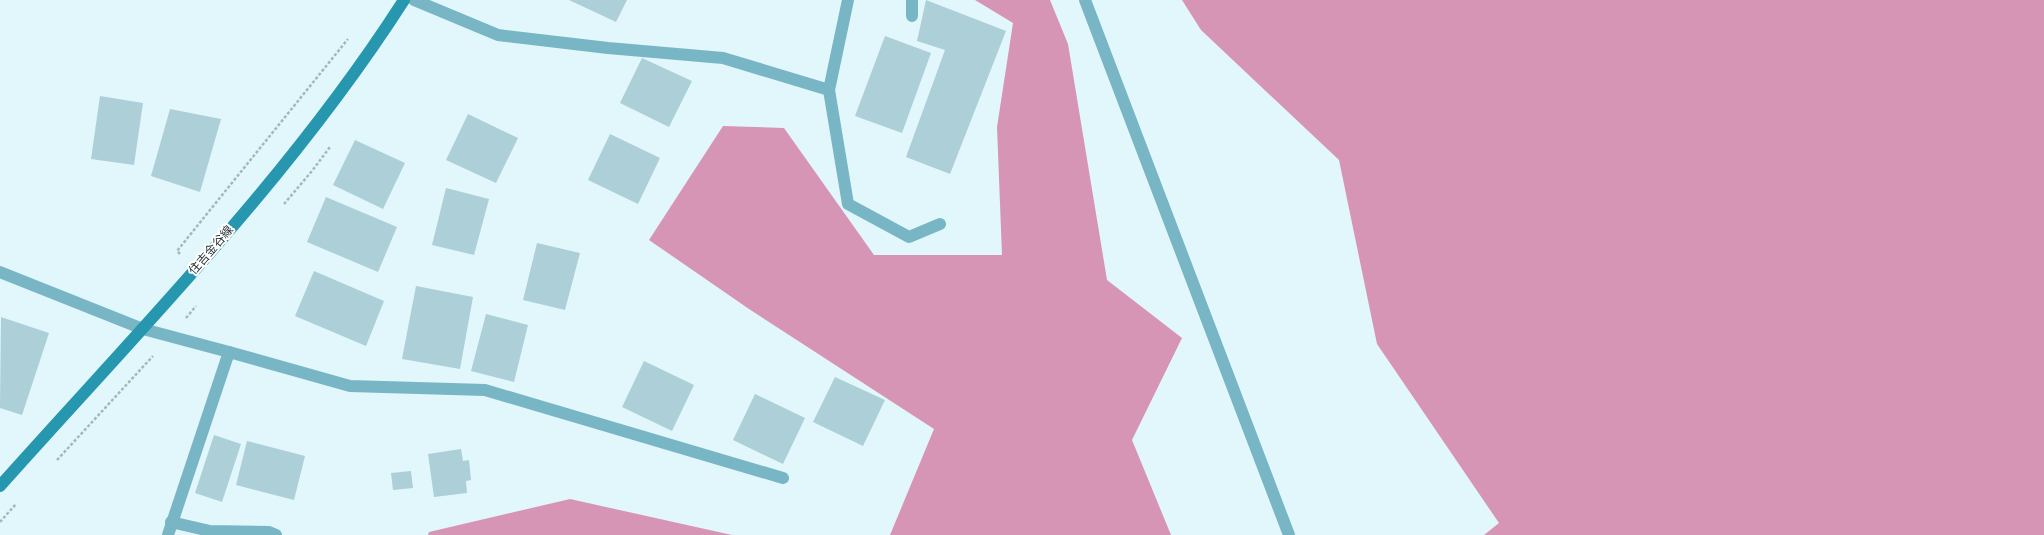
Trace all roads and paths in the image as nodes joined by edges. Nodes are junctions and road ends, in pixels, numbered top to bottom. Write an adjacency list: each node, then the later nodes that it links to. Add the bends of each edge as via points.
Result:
1 (404, 0): 10 (main road, 住吉金谷線, via 356,73 324,115)
2 (414, 0): 8 (street, via 498,34 608,48 723,58)
3 (848, 0): 8 (street)
4 (912, 0): 6 (street)
5 (1085, 0): 19 (street)
6 (912, 16)
7 (348, 38): 10 (path, via 177,251)
8 (828, 90): 9 (street, via 848,204 909,238)
9 (940, 224)
10 (195, 269): 12 (main road, 住吉金谷線)
11 (1, 272): 12 (street)
12 (143, 328): 13 (street); 15 (main road, 住吉金谷線)
13 (228, 352): 14 (street, via 350,386 485,390); 16 (street)
14 (783, 478)
15 (0, 486)
16 (171, 522): 17 (street); 18 (street, via 210,531 269,532)
17 (168, 535)
18 (276, 535)
19 (1289, 535)

